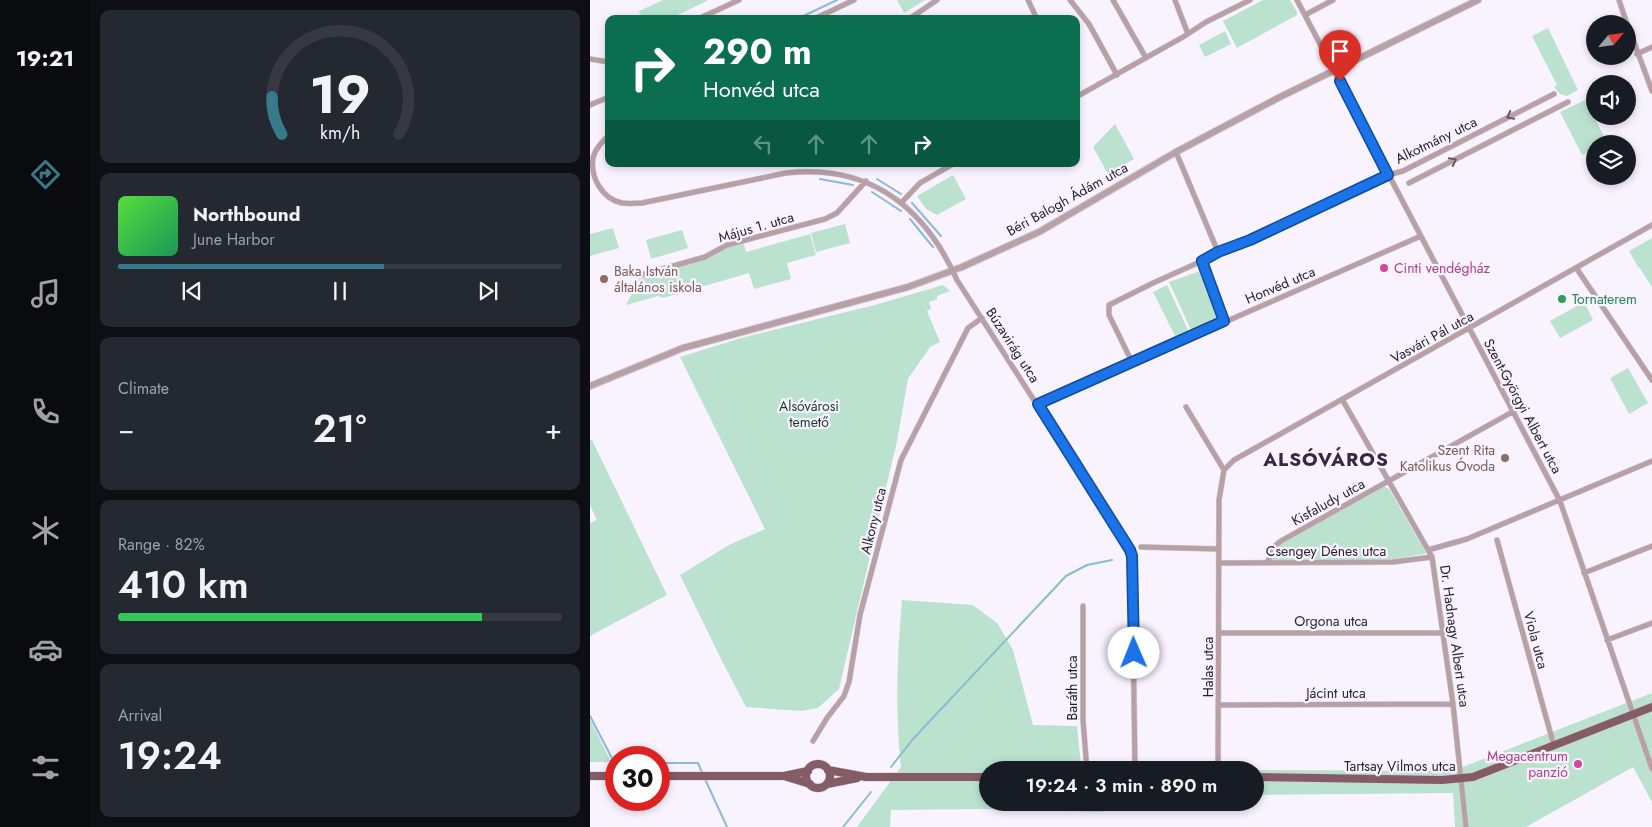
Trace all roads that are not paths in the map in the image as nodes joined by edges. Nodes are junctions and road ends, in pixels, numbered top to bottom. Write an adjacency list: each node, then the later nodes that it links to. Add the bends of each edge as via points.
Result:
1 (739, 0): 14 (street)
2 (854, 0): 15 (street)
3 (937, 0): 16 (street)
4 (1028, 0): 17 (street)
5 (1070, 0): 27 (street, via 1089,24)
6 (1113, 0): 23 (street)
7 (1175, 0): 19 (street)
8 (1250, 0): 19 (street)
9 (1297, 0): 13 (street, Szent-Györgyi Albert utca)
10 (1333, 0): 13 (street)
11 (1478, 0): 26 (street, Béri Balogh Ádám utca)
12 (1619, 0): 18 (street)
13 (1305, 14): 26 (street, Szent-Györgyi Albert utca)
14 (707, 15)
15 (822, 15)
16 (915, 15)
17 (1036, 15)
18 (1624, 15)
19 (1188, 34): 23 (street)
20 (1652, 47): 22 (street)
21 (1636, 51): 22 (street)
22 (1637, 54): 28 (street)
23 (1146, 58): 27 (street)
24 (590, 59): 25 (street)
25 (605, 61)
26 (1334, 70): 35 (street, Béri Balogh Ádám utca); 37 (street, Szent-Györgyi Albert utca)
27 (1116, 75): 29 (street)
28 (1652, 91)
29 (1080, 93)
30 (1554, 94): 37 (street, Alkotmány utca, one-way to 37, via 1403,171)
31 (605, 99): 33 (street)
32 (1568, 102): 39 (street, Alkotmány utca, one-way to 32)
33 (590, 105)
34 (605, 139): 38 (street, via 593,156 591,168 602,194 622,203 805,171 838,173)
35 (1176, 152): 43 (street); 46 (street, Béri Balogh Ádám utca, via 1039,232)
36 (948, 167): 40 (street, via 920,183)
37 (1388, 175): 42 (street, Szent-Györgyi Albert utca); 43 (street, Alkotmány utca)
38 (866, 181): 40 (street); 47 (street, Május 1. utca, via 837,213 825,219 727,245 705,257)
39 (1409, 183)
40 (902, 202): 46 (street, via 932,235)
41 (1652, 225): 45 (street, Vasvári Pál utca)
42 (1420, 236): 49 (street, Honvéd utca); 50 (street, Szent-Györgyi Albert utca)
43 (1218, 252): 44 (street, Alkotmány utca)
44 (1202, 261): 49 (street); 51 (street, via 1109,304 1109,315)
45 (1577, 269): 50 (street, Vasvári Pál utca); 52 (street)
46 (953, 270): 48 (street, Búzavirág utca); 53 (street, Béri Balogh Ádám utca, via 908,287 683,348)
47 (641, 275)
48 (982, 318): 55 (street, Búzavirág utca); 80 (street, Alkony utca, via 968,328 900,460 860,616 849,682 844,696)
49 (1224, 321): 51 (street, Honvéd utca)
50 (1470, 329): 54 (street, Vasvári Pál utca); 57 (street, Szent-Györgyi Albert utca)
51 (1132, 362): 55 (street, Honvéd utca)
52 (1652, 380)
53 (590, 386)
54 (1342, 400): 59 (street, Vasvári Pál utca, via 1234,460); 60 (street, Dr. Hadnagy Albert utca)
55 (1038, 404): 83 (street, Búzavirág utca, via 1132,556)
56 (1186, 406): 59 (street)
57 (1514, 411): 60 (street, Kisfaludy utca); 61 (street, Szent-Györgyi Albert utca)
58 (1652, 461): 61 (street)
59 (1224, 470): 65 (street, Halas utca, via 1219,500)
60 (1388, 481): 66 (street, Dr. Hadnagy Albert utca); 69 (street, Kisfaludy utca, via 1281,541)
61 (1560, 501): 66 (street, via 1467,539); 70 (street, Szent-Györgyi Albert utca)
62 (1497, 540): 81 (street, Viola utca)
63 (1652, 546): 70 (street)
64 (1142, 547): 65 (street)
65 (1220, 549): 68 (street, Halas utca)
66 (1428, 550): 67 (street, Dr. Hadnagy Albert utca)
67 (1432, 557): 69 (street, Csengey Dénes utca, via 1393,562); 74 (street, Dr. Hadnagy Albert utca)
68 (1220, 563): 69 (street, Csengey Dénes utca); 73 (street, Halas utca)
69 (1267, 563)
70 (1584, 573): 75 (street, Szent-Györgyi Albert utca)
71 (1083, 606): 82 (street, Baráth utca)
72 (1652, 623): 75 (street)
73 (1219, 632): 74 (street, Orgona utca); 77 (street, Halas utca)
74 (1443, 633): 76 (street, Dr. Hadnagy Albert utca)
75 (1607, 640): 79 (street, Szent-Györgyi Albert utca)
76 (1454, 704): 77 (street, Jácint utca); 95 (street, Dr. Hadnagy Albert utca)
77 (1219, 705): 84 (street, Halas utca)
78 (1652, 707): 79 (main road, Tartsay Vilmos utca)
79 (1633, 715): 81 (main road, Tartsay Vilmos utca); 85 (street, Szent-Györgyi Albert utca)
80 (813, 741)
81 (1554, 746): 95 (main road, Tartsay Vilmos utca)
82 (1086, 761)
83 (1135, 761)
84 (1218, 761)
85 (1652, 769)
86 (828, 770): 87 (main road, via 817,765); 92 (main road); 97 (main road, via 830,778)
87 (808, 771): 91 (main road); 96 (main road)
88 (590, 776): 89 (main road)
89 (605, 776)
90 (670, 776): 91 (main road)
91 (784, 776): 96 (main road)
92 (866, 777): 93 (main road); 97 (main road)
93 (979, 777)
94 (1264, 777): 95 (main road, Tartsay Vilmos utca)
95 (1462, 779): 98 (street, Dr. Hadnagy Albert utca)
96 (810, 784): 97 (main road, via 820,788)
97 (827, 784)
98 (1466, 827)

